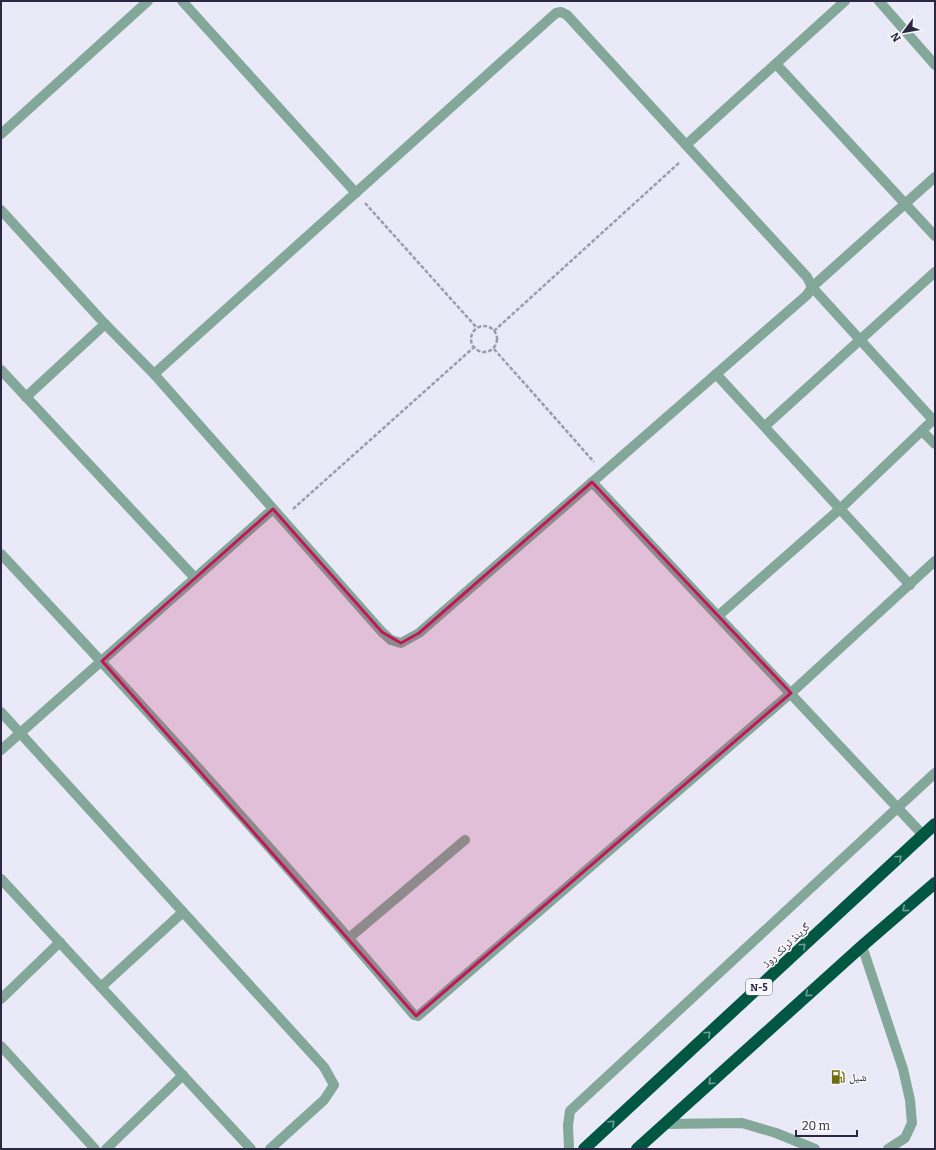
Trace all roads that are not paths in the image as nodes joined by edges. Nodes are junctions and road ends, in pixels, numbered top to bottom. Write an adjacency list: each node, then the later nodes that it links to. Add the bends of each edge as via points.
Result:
1 (148, 1): 7 (street)
2 (182, 1): 10 (street)
3 (845, 1): 5 (street)
4 (879, 1): 6 (street)
5 (776, 64): 8 (street); 11 (street)
6 (935, 64)
7 (1, 134)
8 (689, 148): 10 (street, via 567,15 561,12 556,13); 15 (street, via 807,277)
9 (935, 177): 11 (street)
10 (356, 192): 19 (street)
11 (905, 203): 13 (street); 15 (street)
12 (1, 210): 16 (street)
13 (935, 236)
14 (935, 272): 17 (street)
15 (812, 287): 17 (street); 20 (street)
16 (105, 324): 19 (street); 21 (street)
17 (860, 340): 22 (street); 23 (street)
18 (1, 370): 21 (street)
19 (154, 374): 28 (street)
20 (716, 374): 23 (street); 26 (street)
21 (26, 397): 31 (street)
22 (934, 419): 24 (street)
23 (765, 426): 27 (street)
24 (922, 431): 25 (street); 27 (street)
25 (935, 444)
26 (592, 482): 28 (street, via 419,633 401,643 391,640 382,632); 33 (street)
27 (841, 508): 32 (street); 33 (street)
28 (273, 509): 31 (street)
29 (1, 554): 34 (street)
30 (935, 561): 32 (street)
31 (195, 578): 34 (street)
32 (910, 585): 35 (street)
33 (718, 616): 35 (street)
34 (102, 662): 37 (street); 47 (street)
35 (791, 693): 40 (street); 47 (street, via 419,1016 414,1014)
36 (1, 712): 37 (street)
37 (20, 732): 38 (street); 46 (street)
38 (1, 750)
39 (935, 773): 40 (street)
40 (897, 807): 42 (street); 59 (street, via 570,1111)
41 (935, 824): 42 (highway, گرینڈ ٹرنک روڈ / N-5)
42 (924, 835): 60 (highway, گرینڈ ٹرنک روڈ / N-5, one-way to 42)
43 (465, 840): 47 (street)
44 (1, 879): 48 (street)
45 (935, 883): 49 (highway, one-way to 49)
46 (183, 912): 50 (street); 58 (street, via 324,1067 334,1085 324,1100)
47 (348, 938)
48 (60, 942): 50 (street); 51 (street)
49 (862, 946): 54 (highway, one-way to 54); 63 (street, via 903,1069 910,1100 912,1123 905,1138)
50 (101, 987): 53 (street)
51 (1, 999)
52 (1, 1046): 55 (street)
53 (183, 1075): 56 (street); 57 (street)
54 (664, 1124): 61 (highway); 62 (street, via 742,1123)
55 (95, 1149)
56 (106, 1149)
57 (251, 1149)
58 (270, 1149)
59 (569, 1149)
60 (584, 1149)
61 (637, 1149)
62 (815, 1149)
63 (888, 1149)

